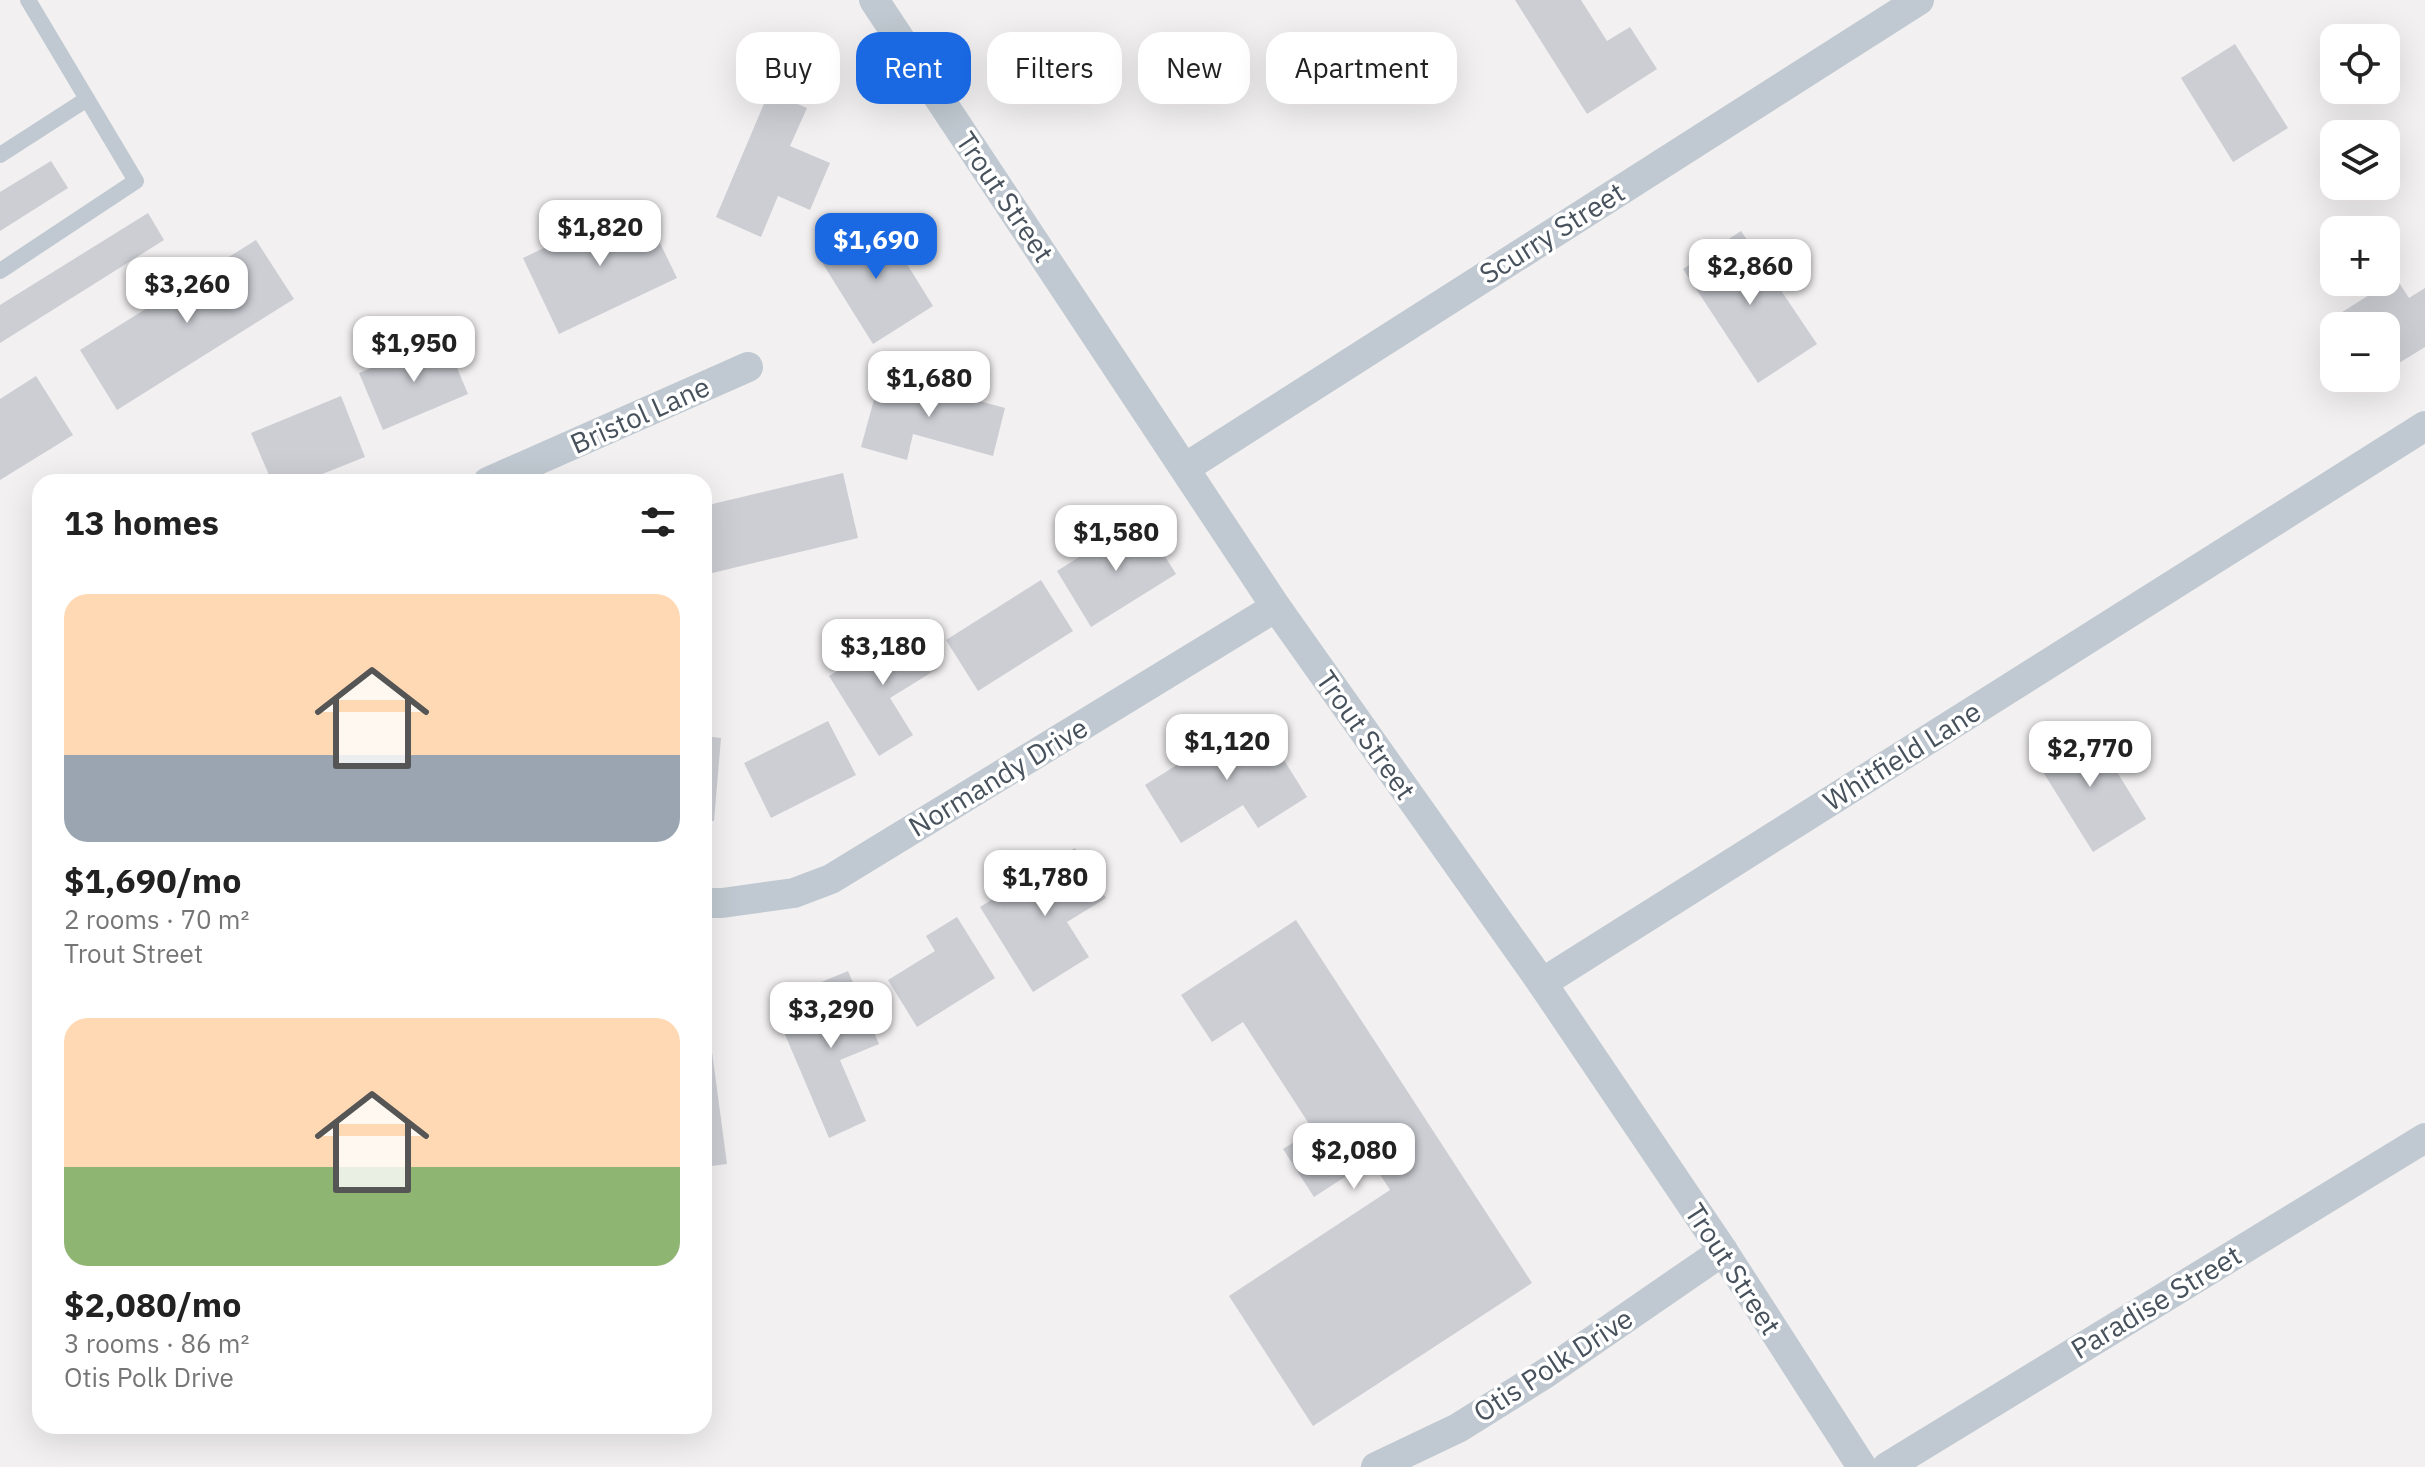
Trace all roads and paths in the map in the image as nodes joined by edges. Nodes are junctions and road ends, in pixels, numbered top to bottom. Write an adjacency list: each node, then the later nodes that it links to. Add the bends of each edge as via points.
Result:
1 (28, 0): 4 (lane)
2 (874, 0): 9 (street, Trout Street)
3 (1919, 0): 9 (street, Scurry Street)
4 (87, 99): 5 (lane); 6 (lane, via 136,181)
5 (0, 155)
6 (0, 271)
7 (748, 367): 10 (street, Bristol Lane)
8 (2425, 426): 13 (street, Whitfield Lane)
9 (1185, 468): 11 (street, Trout Street)
10 (506, 474)
11 (1276, 607): 12 (street, Normandy Drive, via 831,879 794,893); 13 (street, Trout Street)
12 (712, 903)
13 (1542, 983): 15 (street, Trout Street)
14 (2425, 1138): 18 (street, Paradise Street)
15 (1723, 1251): 16 (street, Otis Polk Drive, via 1458,1428); 17 (street, Trout Street)
16 (1376, 1467)
17 (1862, 1467)
18 (1887, 1467)

